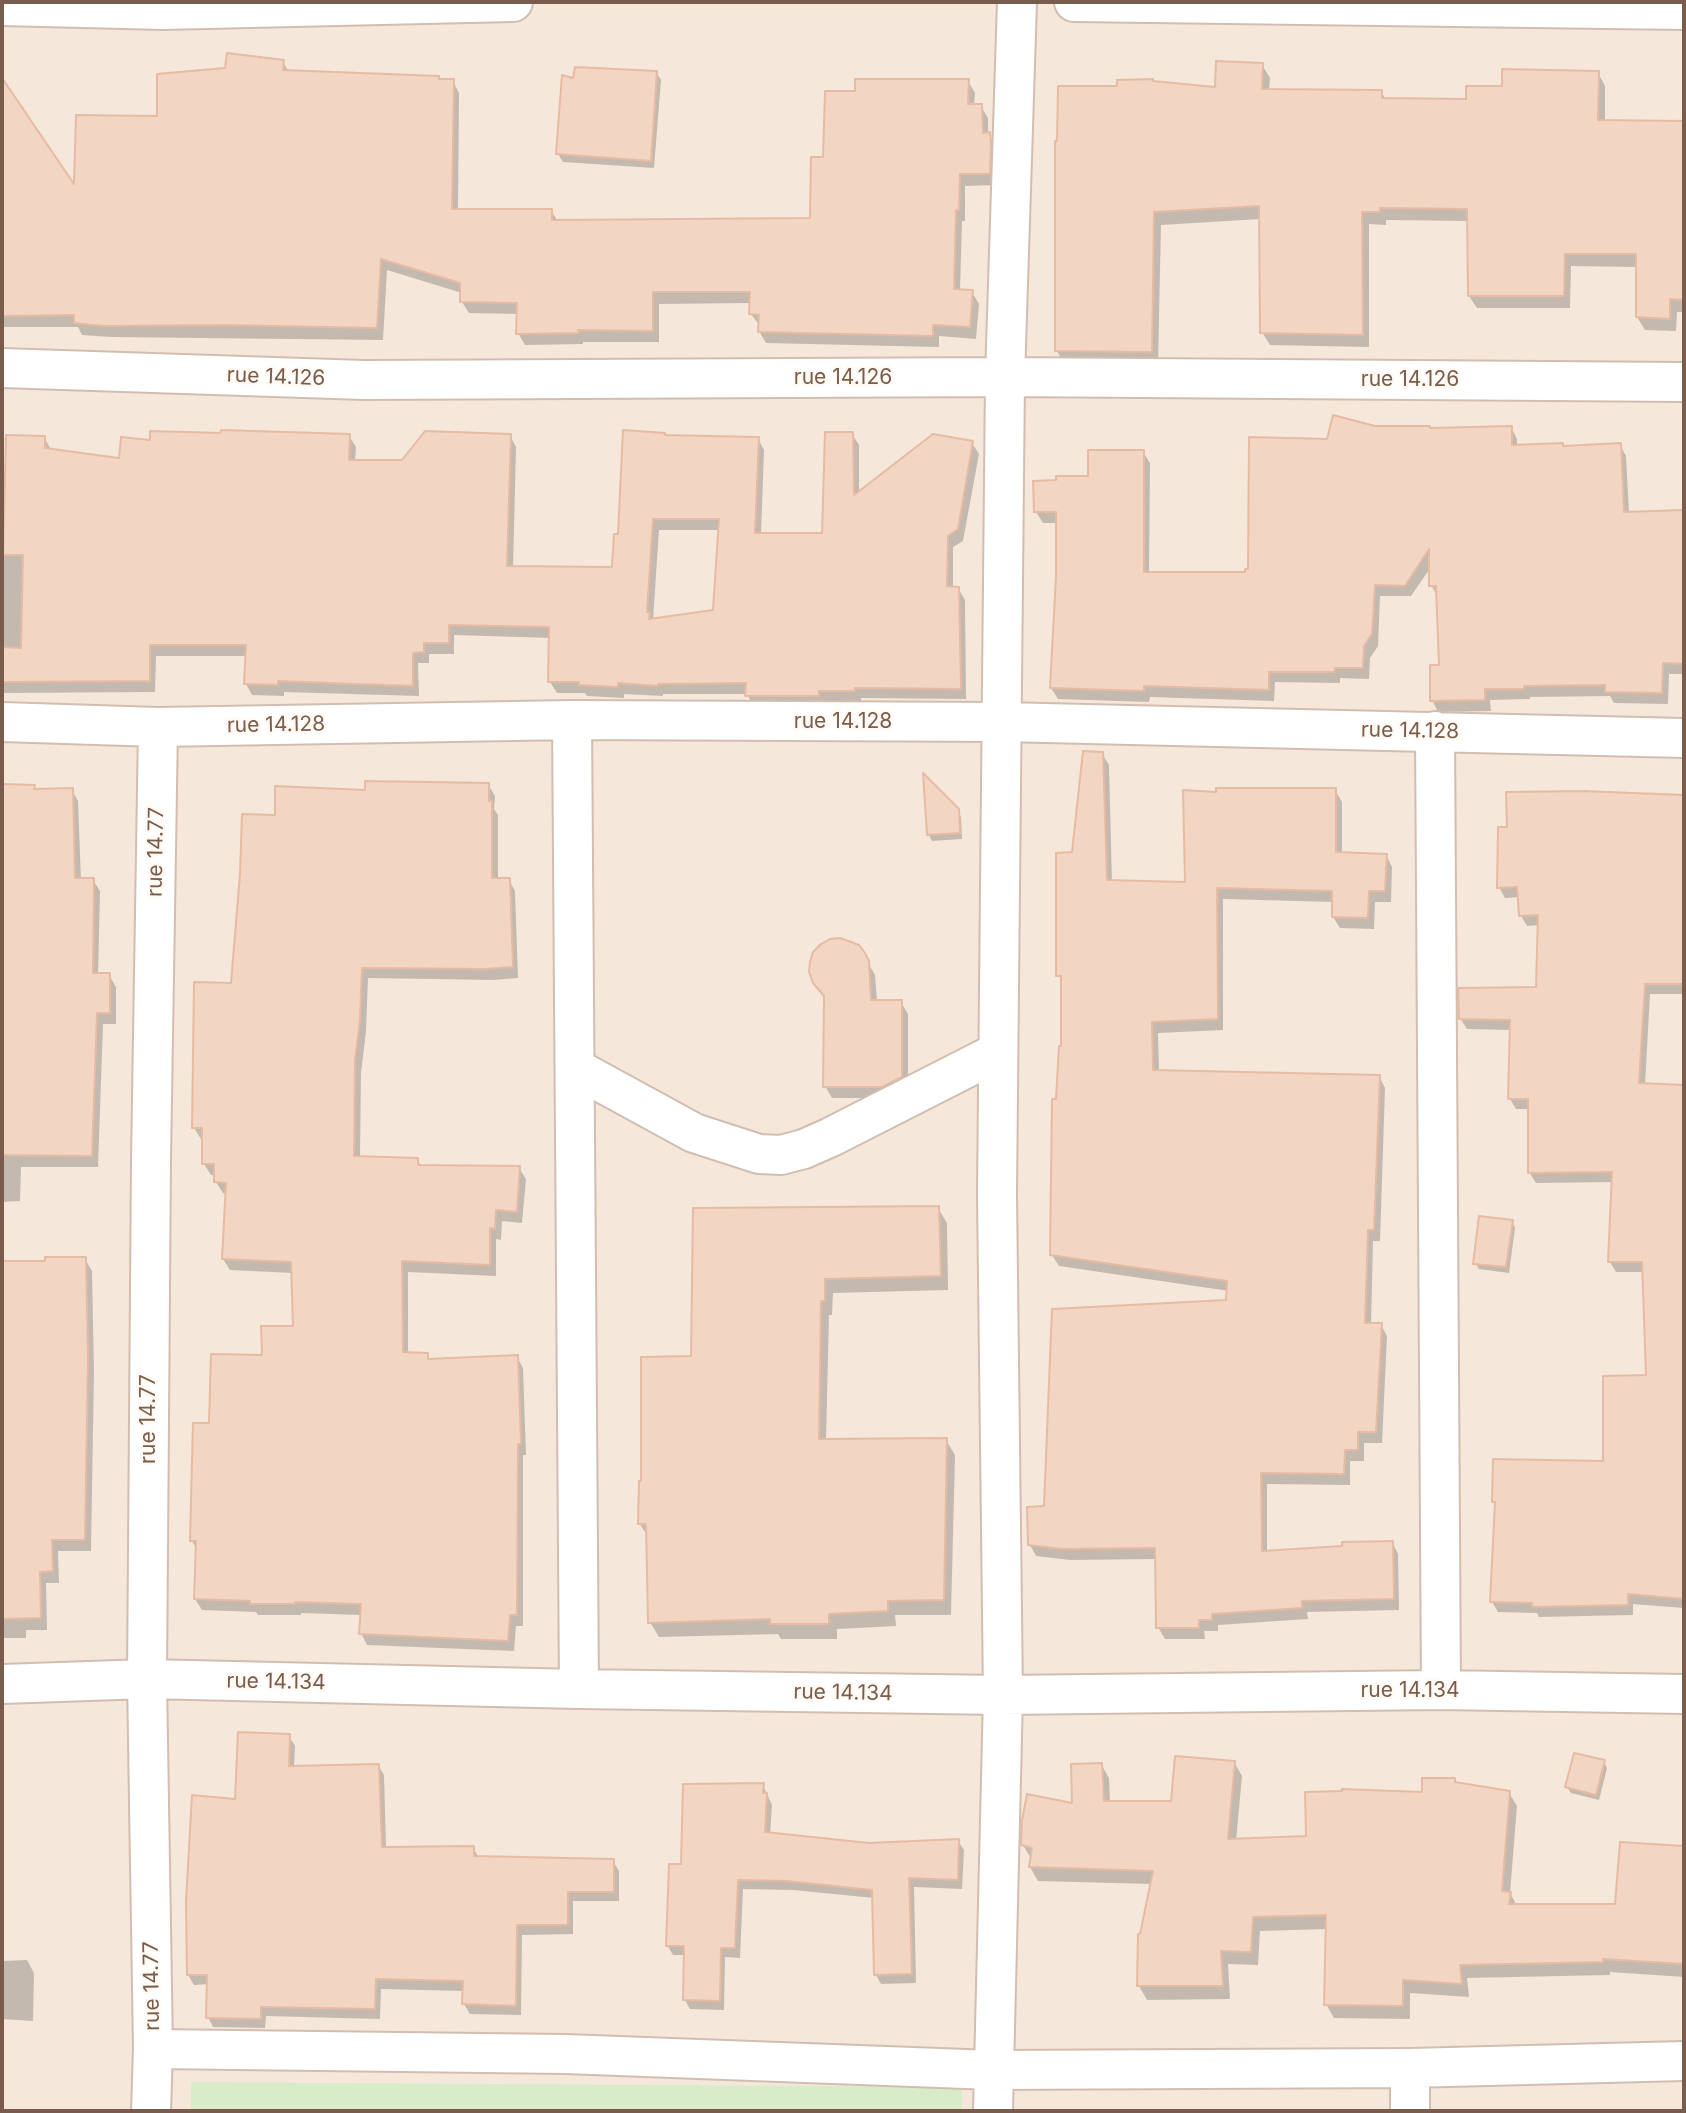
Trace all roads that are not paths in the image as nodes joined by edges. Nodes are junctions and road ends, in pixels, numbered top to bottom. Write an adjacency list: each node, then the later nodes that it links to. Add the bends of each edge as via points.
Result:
1 (513, 2): 6 (street)
2 (1017, 2): 9 (street)
3 (1074, 2): 4 (street)
4 (1442, 4): 7 (street)
5 (2, 6): 6 (street)
6 (163, 6)
7 (1684, 10)
8 (2, 368): 9 (street, rue 14.126, via 364,380)
9 (1004, 377): 10 (street, rue 14.126); 13 (street)
10 (1684, 382)
11 (572, 720): 13 (street, rue 14.128); 14 (street, rue 14.128); 18 (street)
12 (2, 722): 14 (street, rue 14.128)
13 (1002, 722): 15 (street, rue 14.128); 17 (street)
14 (158, 727): 19 (street, rue 14.77)
15 (1435, 731): 16 (street, rue 14.128); 22 (street)
16 (1684, 738)
17 (998, 1052): 18 (street, via 831,1137 781,1155 759,1154 694,1133); 24 (street)
18 (575, 1068): 21 (street)
19 (148, 1679): 20 (street, rue 14.134); 21 (street, rue 14.134); 25 (street, rue 14.77)
20 (2, 1684)
21 (579, 1689): 24 (street, rue 14.134)
22 (1441, 1690): 23 (street, rue 14.134); 24 (street, rue 14.134)
23 (1684, 1694)
24 (1003, 1695): 28 (street)
25 (153, 2049): 28 (street, via 565,2053); 29 (street, rue 14.77)
26 (1684, 2061): 27 (street)
27 (1410, 2068): 28 (street); 31 (street)
28 (993, 2070): 30 (street)
29 (151, 2111)
30 (993, 2111)
31 (1410, 2111)

